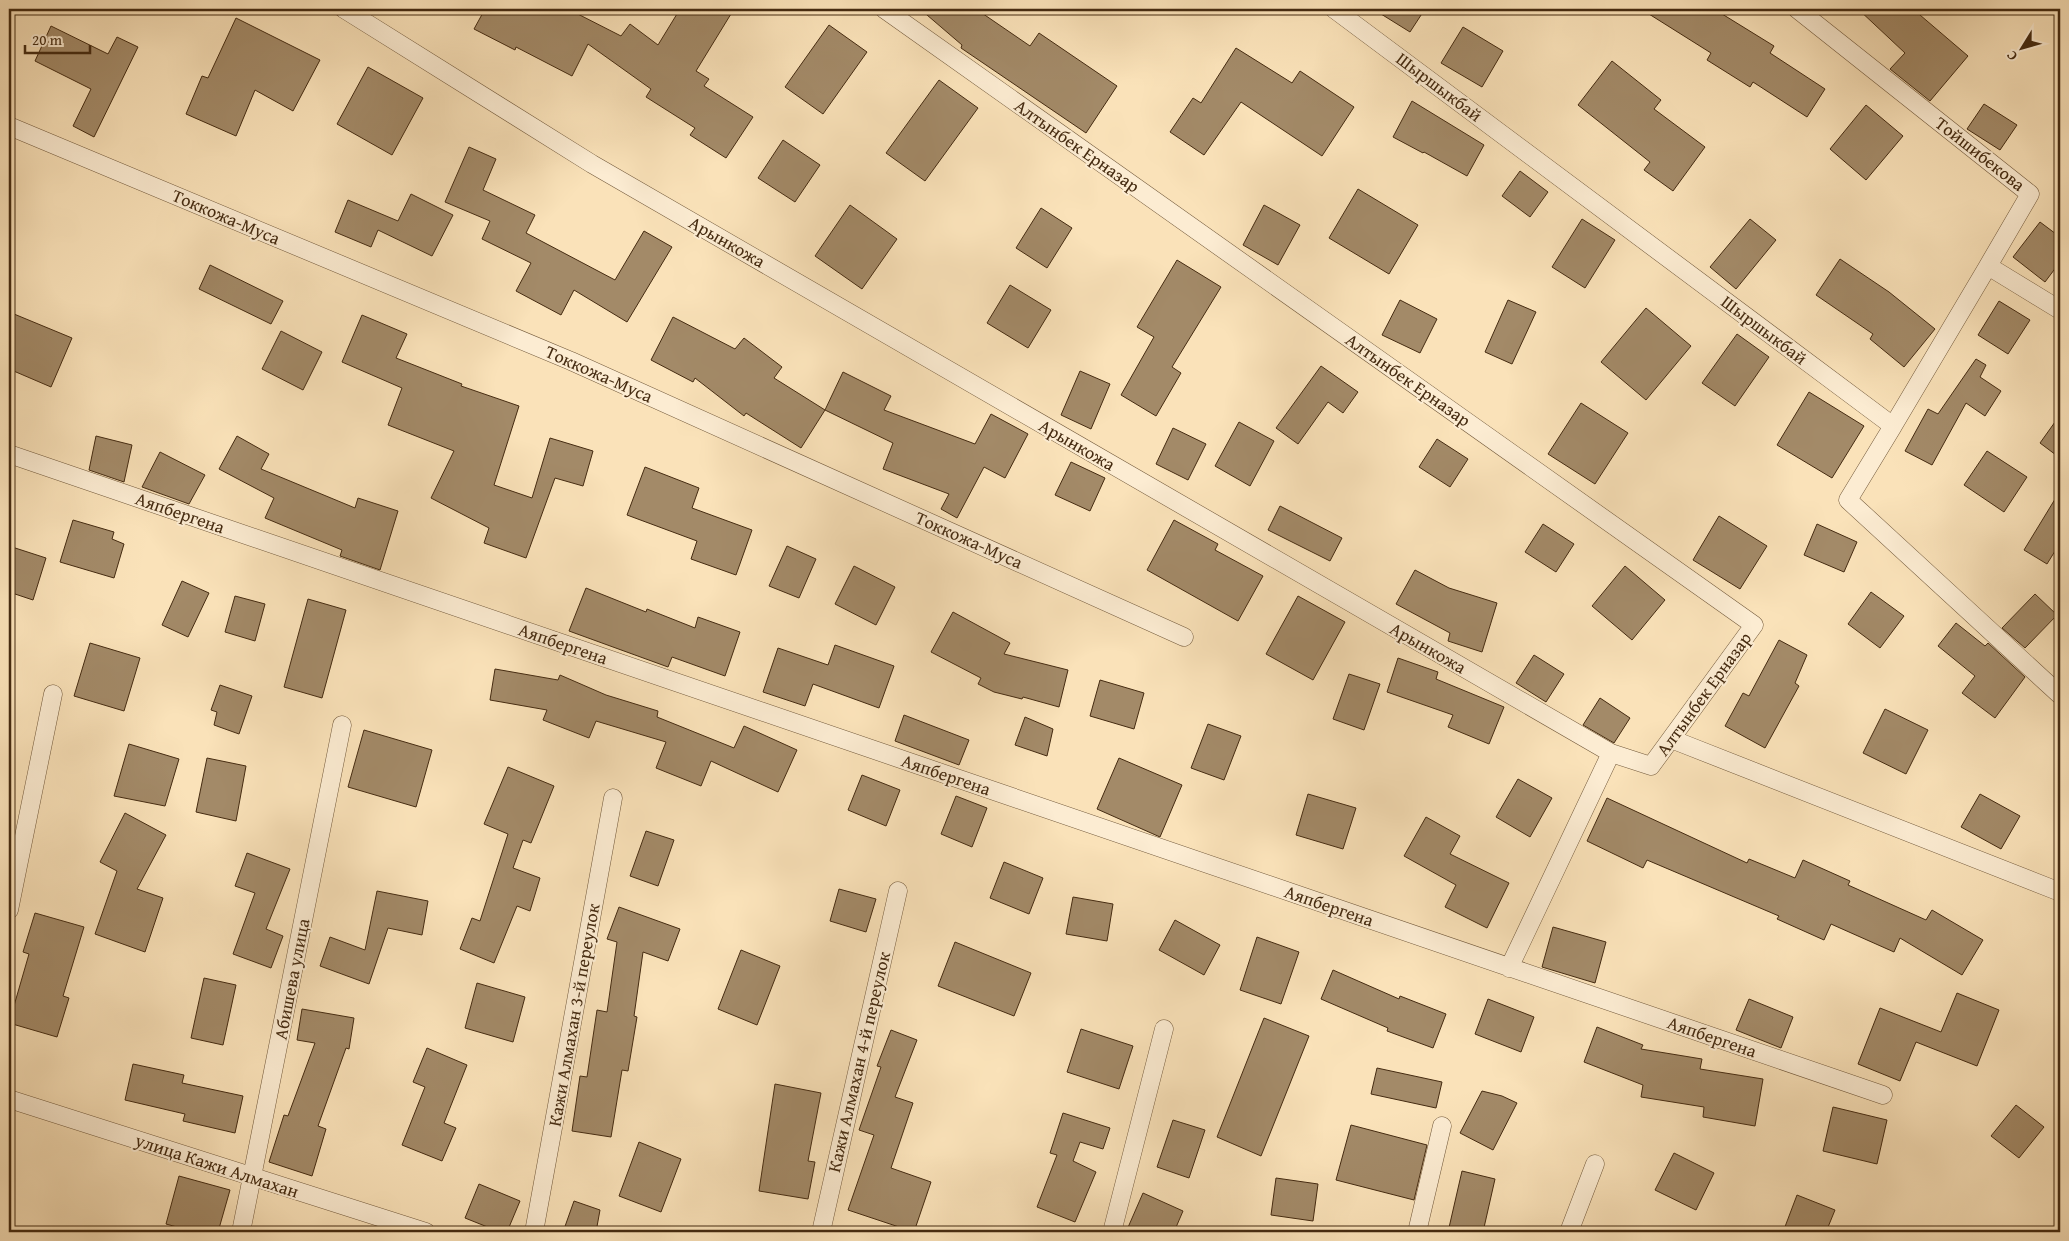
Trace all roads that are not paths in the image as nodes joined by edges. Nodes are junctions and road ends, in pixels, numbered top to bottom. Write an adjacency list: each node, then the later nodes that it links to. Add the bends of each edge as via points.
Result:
1 (344, 9): 15 (street, Арынкожа, via 592,164)
2 (884, 9): 14 (street, Алтынбек Ерназар, via 1754,625)
3 (1334, 9): 8 (street, Шыршыкбай)
4 (1797, 9): 6 (street, Тойшибекова, via 2030,194)
5 (9, 126): 10 (street, Токкожа-Муса, via 571,361)
6 (1988, 266): 7 (street); 8 (street)
7 (2060, 310)
8 (1893, 426): 12 (street, via 1848,500)
9 (9, 454): 20 (street, Аяпбергена)
10 (1184, 636)
11 (54, 694): 19 (street)
12 (2060, 695)
13 (342, 725): 26 (street, Абишева улица)
14 (1671, 739): 15 (street, Алтынбек Ерназар, via 1651,766); 18 (street)
15 (1610, 753): 20 (street)
16 (613, 798): 29 (street, Кажи Алмахан 3-й переулок)
17 (898, 892): 30 (street, Кажи Алмахан 4-й переулок)
18 (2060, 892)
19 (9, 910)
20 (1509, 968): 22 (street, Аяпбергена)
21 (1164, 1029): 31 (street)
22 (1884, 1095)
23 (9, 1100): 26 (street, улица Кажи Алмахан)
24 (1442, 1126): 32 (street)
25 (1595, 1164): 33 (street)
26 (252, 1177): 27 (street, Абишева улица); 28 (street, улица Кажи Алмахан)
27 (241, 1232)
28 (426, 1232)
29 (534, 1232)
30 (821, 1232)
31 (1112, 1232)
32 (1417, 1232)
33 (1569, 1232)

